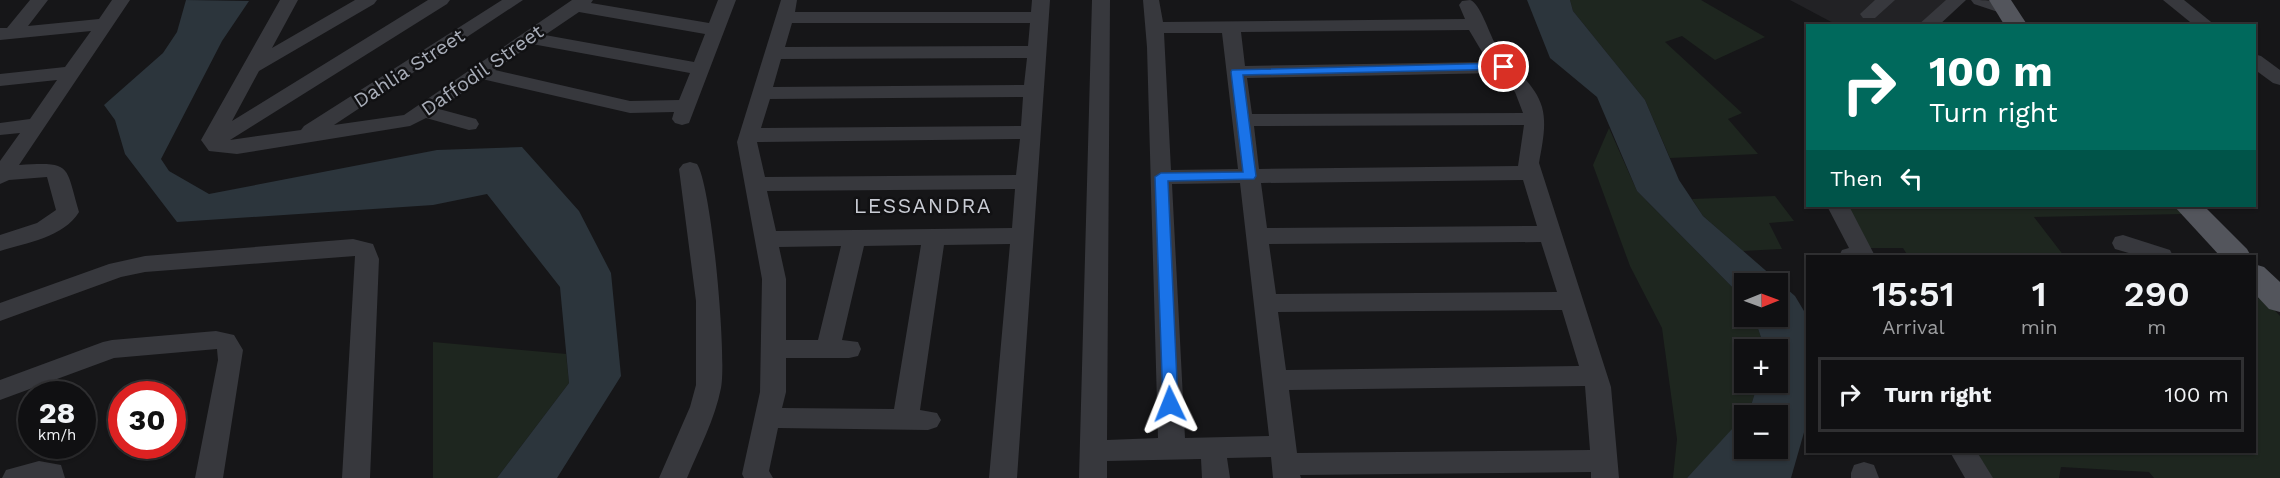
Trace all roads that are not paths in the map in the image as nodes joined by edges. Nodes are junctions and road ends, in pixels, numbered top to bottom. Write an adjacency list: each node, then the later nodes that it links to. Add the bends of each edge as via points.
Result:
1 (39, 0): 25 (street)
2 (121, 0): 19 (street)
3 (368, 0): 31 (street)
4 (441, 0): 49 (street)
5 (514, 0): 48 (street, Dahlia Street)
6 (727, 0): 24 (street)
7 (1101, 0): 82 (street)
8 (1886, 0): 18 (street)
9 (1957, 0): 20 (street)
10 (1980, 0): 17 (street)
11 (2172, 0): 21 (street)
12 (1151, 1): 23 (street)
13 (291, 3): 31 (street)
14 (579, 3): 24 (street); 26 (street, Daffodil Street)
15 (1040, 8): 16 (street); 27 (street)
16 (787, 9): 28 (street)
17 (2007, 11)
18 (1869, 14)
19 (105, 24): 25 (street); 33 (street)
20 (1928, 24)
21 (2204, 24)
22 (1231, 27): 23 (street); 30 (street, via 1472,14 1491,53); 35 (street)
23 (1154, 28): 54 (street)
24 (716, 30): 32 (street)
25 (7, 34)
26 (528, 38): 32 (street); 34 (street, Daffodil Street)
27 (1037, 52): 28 (street); 38 (street)
28 (773, 53): 39 (street)
29 (2256, 61): 36 (street)
30 (1504, 67): 35 (street); 41 (street, via 1532,107)
31 (251, 68): 49 (street)
32 (701, 69): 34 (street, via 684,113 630,107)
33 (72, 72): 37 (street); 43 (street)
34 (477, 72): 40 (street, Daffodil Street)
35 (1236, 72): 42 (street)
36 (2280, 79)
37 (0, 80)
38 (1034, 91): 39 (street); 46 (street)
39 (762, 93): 47 (street)
40 (416, 115): 44 (street); 48 (street)
41 (1533, 118): 42 (street); 51 (street, via 1528,163)
42 (1243, 120): 53 (street)
43 (37, 124): 45 (street); 52 (street)
44 (469, 124)
45 (0, 129)
46 (1030, 132): 47 (street); 55 (street)
47 (749, 135): 56 (street)
48 (304, 136): 49 (street, via 225,148)
49 (212, 142)
50 (690, 169): 90 (street, via 708,302 710,385)
51 (1531, 173): 53 (street); 59 (street)
52 (2, 175): 65 (street, via 52,170 57,174 68,212 43,229)
53 (1250, 176): 54 (street); 61 (street)
54 (1161, 177): 81 (street)
55 (1026, 182): 56 (street); 60 (street)
56 (755, 184): 64 (street)
57 (1839, 207): 67 (street)
58 (2189, 207): 69 (main road)
59 (1551, 234): 61 (street); 71 (street)
60 (1022, 236): 62 (street); 92 (street)
61 (1257, 236): 73 (street)
62 (934, 237): 63 (street); 79 (street, via 917,420)
63 (854, 238): 64 (street); 75 (street, via 838,349)
64 (766, 239): 75 (street, via 774,279)
65 (0, 243)
66 (2123, 243): 68 (street)
67 (1864, 255)
68 (2159, 255)
69 (2235, 255)
70 (2256, 277): 72 (main road)
71 (1572, 301): 73 (street); 76 (street)
72 (2280, 301)
73 (1265, 303): 77 (street)
74 (0, 312): 89 (street, via 117,270 145,264 365,250 368,260)
75 (773, 349): 79 (street, via 773,392)
76 (1595, 376): 77 (street); 85 (street)
77 (1275, 380): 84 (street)
78 (0, 390): 88 (street, via 112,349 225,342 231,350 230,360)
79 (767, 418): 91 (street, via 755,474)
80 (1213, 448): 81 (street); 84 (street); 94 (street)
81 (1172, 449): 82 (street)
82 (1093, 451): 93 (street)
83 (1964, 453): 95 (street)
84 (1285, 463): 85 (street)
85 (1605, 469)
86 (16, 478): 87 (street, via 39,472 51,473)
87 (51, 478)
88 (209, 478)
89 (356, 478)
90 (673, 478)
91 (759, 478)
92 (1003, 478)
93 (1093, 478)
94 (1216, 478)
95 (1979, 478)

